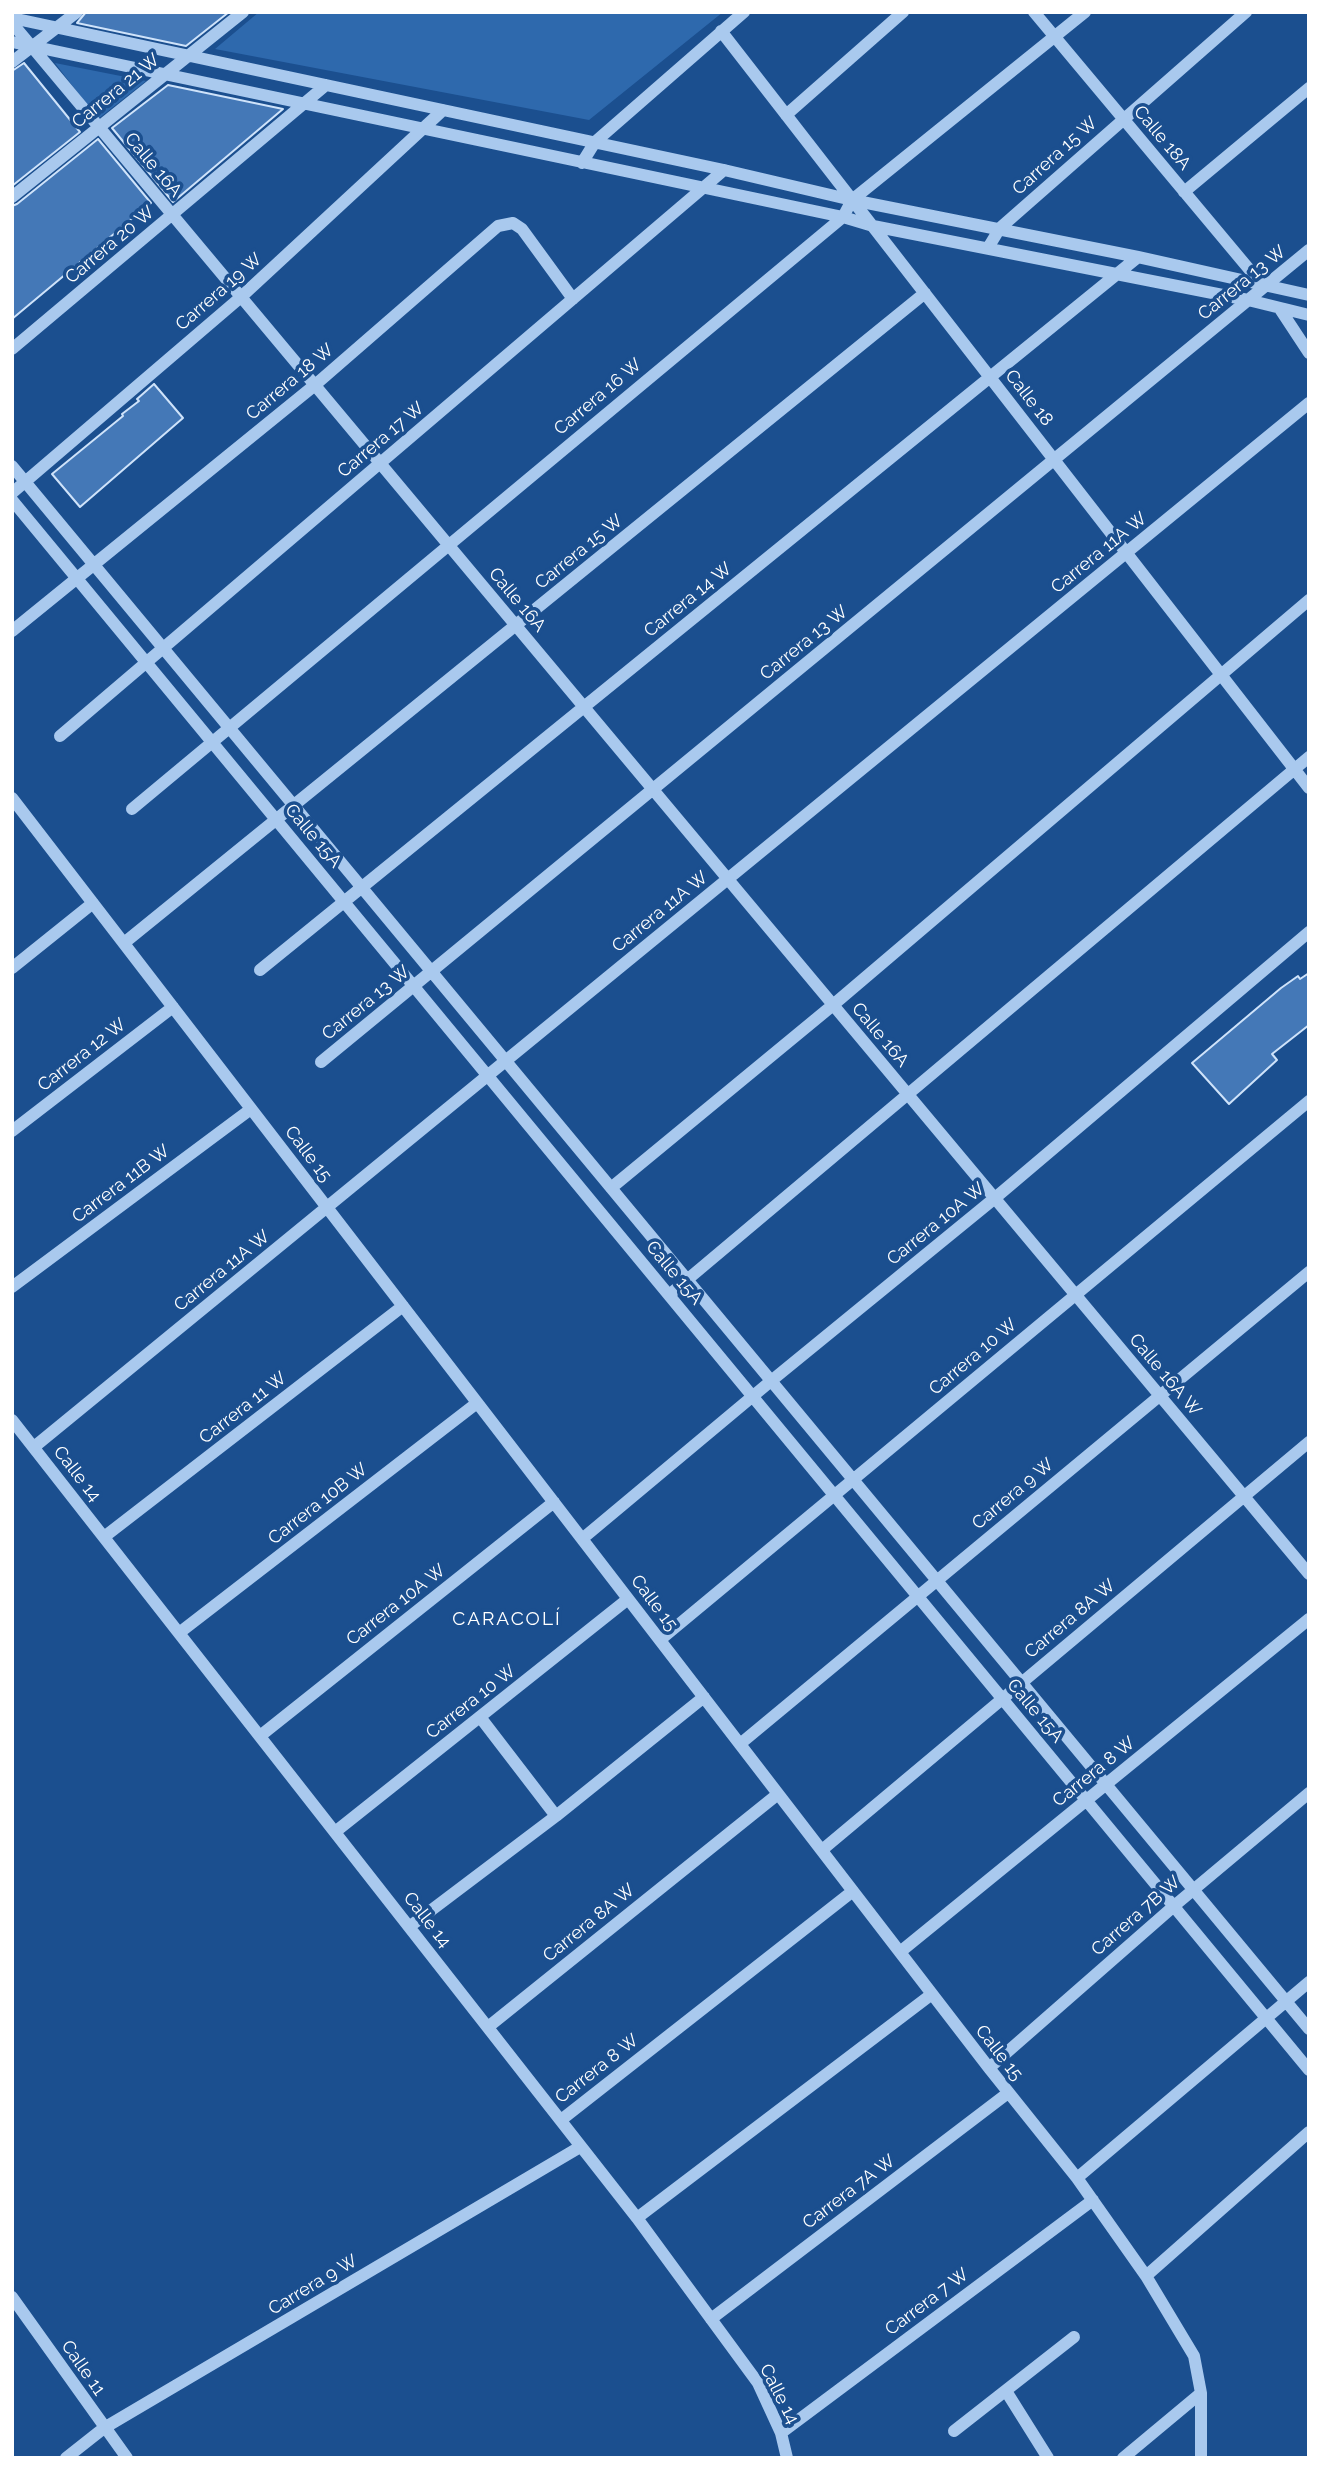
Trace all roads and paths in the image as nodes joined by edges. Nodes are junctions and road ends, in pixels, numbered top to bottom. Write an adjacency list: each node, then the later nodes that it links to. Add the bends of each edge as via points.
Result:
1 (77, 12): 10 (street)
2 (243, 12): 15 (street, Carrera 21 W)
3 (744, 12): 11 (street)
4 (903, 12): 22 (street)
5 (1034, 12): 12 (street, Calle 18A)
6 (1085, 12): 12 (street, Carrera 16 W)
7 (1246, 12): 23 (street, Carrera 15 W)
8 (12, 18): 10 (street)
9 (12, 23): 14 (street, Calle 16A)
10 (57, 29): 14 (street); 15 (street)
11 (721, 30): 22 (street, Calle 18); 26 (street)
12 (1055, 37): 23 (street, Calle 18A); 32 (street, Carrera 16 W)
13 (12, 42): 14 (street)
14 (31, 46): 16 (street); 17 (street); 24 (street, Calle 16A)
15 (188, 57): 17 (street, Carrera 21 W); 18 (street)
16 (12, 62)
17 (163, 74): 20 (street); 24 (street, Carrera 21 W)
18 (326, 85): 20 (street, Carrera 20 W); 21 (street)
19 (1309, 88): 30 (street)
20 (303, 104): 25 (street); 33 (street, Carrera 20 W)
21 (443, 110): 25 (street, Carrera 19 W); 26 (street)
22 (786, 115): 32 (street, Calle 18)
23 (1123, 118): 30 (street, Calle 18A); 36 (street, Carrera 15 W)
24 (98, 127): 31 (street, Carrera 21 W); 33 (street, Calle 16A)
25 (424, 129): 27 (street); 44 (street, Carrera 19 W)
26 (595, 142): 27 (street); 28 (street)
27 (582, 163): 29 (street)
28 (724, 170): 29 (street, Carrera 17 W); 32 (street)
29 (702, 188): 34 (street); 45 (street, Carrera 17 W)
30 (1184, 192): 41 (street, Calle 18A)
31 (12, 197)
32 (852, 200): 34 (street, Carrera 16 W); 35 (street, Calle 18); 36 (street)
33 (172, 215): 44 (street, Calle 16A); 49 (street, Carrera 20 W)
34 (844, 217): 35 (street); 60 (street, Carrera 16 W)
35 (873, 226): 37 (street); 42 (street, Calle 18)
36 (1000, 228): 37 (street, Carrera 15 W); 39 (street)
37 (988, 248): 40 (street)
38 (1309, 250): 41 (street, Carrera 13 W)
39 (1138, 257): 40 (street, Carrera 14 W); 41 (street)
40 (1115, 274): 46 (street); 51 (street, Carrera 14 W)
41 (1264, 287): 43 (street); 46 (street, Carrera 13 W)
42 (925, 293): 51 (street, Calle 18); 65 (street, Carrera 15 W)
43 (1309, 295)
44 (241, 297): 52 (street, Calle 16A); 57 (street, Carrera 19 W)
45 (573, 299): 52 (street, Carrera 18 W, via 522,229 513,223 498,226); 55 (street, Carrera 17 W)
46 (1248, 300): 47 (street); 54 (street, Carrera 13 W)
47 (1280, 309): 48 (street); 50 (street)
48 (1309, 315)
49 (12, 349)
50 (1309, 353)
51 (990, 377): 54 (street, Calle 18); 70 (street, Carrera 14 W)
52 (315, 385): 55 (street, Calle 16A); 62 (street, Carrera 18 W)
53 (1309, 403): 61 (street, Carrera 11A W)
54 (1054, 460): 61 (street, Calle 18); 77 (street, Carrera 13 W)
55 (380, 463): 60 (street, Calle 16A); 67 (street, Carrera 17 W)
56 (12, 466): 57 (street, Calle 15A)
57 (25, 482): 58 (street, Carrera 19 W); 62 (street, Calle 15A)
58 (12, 492)
59 (12, 500): 63 (street, Calle 15A)
60 (448, 544): 65 (street, Calle 16A); 71 (street, Carrera 16 W)
61 (1126, 553): 69 (street, Calle 18); 82 (street, Carrera 11A W)
62 (94, 565): 63 (street, Carrera 18 W); 67 (street, Calle 15A)
63 (77, 578): 66 (street, Carrera 18 W); 68 (street, Calle 15A)
64 (1309, 600): 69 (street)
65 (516, 626): 70 (street, Calle 16A); 78 (street, Carrera 15 W)
66 (12, 631)
67 (163, 648): 68 (street, Carrera 17 W); 71 (street, Calle 15A)
68 (146, 662): 72 (street, Carrera 17 W); 73 (street, Calle 15A)
69 (1221, 674): 75 (street, Calle 18); 92 (street)
70 (584, 707): 77 (street, Calle 16A); 83 (street, Carrera 14 W)
71 (229, 727): 73 (street, Carrera 16 W); 78 (street, Calle 15A)
72 (60, 736)
73 (212, 742): 80 (street, Carrera 16 W); 81 (street, Calle 15A)
74 (1309, 757): 75 (street)
75 (1294, 769): 76 (street, Calle 18); 97 (street)
76 (1309, 788)
77 (653, 789): 82 (street, Calle 16A); 90 (street, Carrera 13 W)
78 (294, 805): 81 (street, Carrera 15 W); 83 (street, Calle 15A)
79 (15, 806): 85 (street, Calle 15)
80 (132, 809)
81 (276, 820): 84 (street, Calle 15A); 87 (street, Carrera 15 W)
82 (727, 879): 92 (street, Calle 16A); 94 (street, Carrera 11A W)
83 (362, 887): 84 (street, Carrera 14 W); 90 (street, Calle 15A)
84 (344, 901): 89 (street, Carrera 14 W); 91 (street, Calle 15A)
85 (93, 903): 87 (street, Calle 15); 88 (street)
86 (1309, 932): 104 (street, Carrera 10A W)
87 (124, 943): 93 (street, Calle 15)
88 (12, 968)
89 (260, 970)
90 (432, 971): 91 (street, Carrera 13 W); 94 (street, Calle 15A)
91 (414, 986): 95 (street, Carrera 13 W); 96 (street, Calle 15A)
92 (833, 1005): 97 (street, Calle 16A); 103 (street)
93 (173, 1007): 99 (street, Calle 15); 100 (street, Carrera 12 W)
94 (506, 1060): 96 (street, Carrera 11A W); 101 (street, Calle 15A)
95 (321, 1062)
96 (488, 1076): 102 (street, Calle 15A); 105 (street, Carrera 11A W)
97 (906, 1093): 104 (street, Calle 16A); 107 (street)
98 (1309, 1101): 110 (street, Carrera 10 W)
99 (251, 1109): 105 (street, Calle 15); 108 (street, Carrera 11B W)
100 (12, 1131)
101 (594, 1167): 102 (street); 103 (street, Calle 15A)
102 (576, 1182): 109 (street, Calle 15A)
103 (611, 1188): 107 (street, Calle 15A)
104 (995, 1198): 110 (street, Calle 16A W); 112 (street, Carrera 10A W)
105 (327, 1208): 111 (street, Calle 15); 118 (street, Carrera 11A W)
106 (1309, 1272): 113 (street, Carrera 9 W)
107 (688, 1279): 109 (street); 112 (street, Calle 15A)
108 (12, 1287)
109 (669, 1294): 114 (street, Calle 15A)
110 (1075, 1295): 113 (street, Calle 16A W); 119 (street, Carrera 10 W)
111 (403, 1306): 115 (street, Calle 15); 123 (street, Carrera 11 W)
112 (771, 1381): 114 (street, Carrera 10A W); 119 (street, Calle 15A)
113 (1159, 1395): 121 (street, Calle 16A W); 126 (street, Carrera 9 W)
114 (753, 1396): 120 (street, Calle 15A); 124 (street, Carrera 10A W)
115 (477, 1403): 122 (street, Calle 15); 130 (street, Carrera 10B W)
116 (12, 1420): 118 (street, Calle 14)
117 (1309, 1442): 121 (street, Carrera 8A W)
118 (34, 1447): 123 (street, Calle 14)
119 (853, 1479): 120 (street, Carrera 10 W); 126 (street, Calle 15A)
120 (834, 1495): 127 (street, Calle 15A); 131 (street, Carrera 10 W)
121 (1244, 1497): 125 (street, Calle 16A W); 132 (street, Carrera 8A W)
122 (554, 1502): 124 (street, Calle 15); 136 (street, Carrera 10A W)
123 (104, 1537): 130 (street, Calle 14)
124 (582, 1539): 128 (street, Calle 15)
125 (1309, 1574)
126 (937, 1580): 127 (street, Carrera 9 W); 132 (street, Calle 15A)
127 (918, 1596): 134 (street, Calle 15A); 137 (street, Carrera 9 W)
128 (628, 1599): 131 (street, Calle 15); 135 (street, Carrera 10 W)
129 (1309, 1619): 138 (street, Carrera 8 W)
130 (180, 1633): 136 (street, Calle 14)
131 (660, 1640): 133 (street, Calle 15)
132 (1022, 1683): 134 (street, Carrera 8A W); 138 (street, Calle 15A)
133 (704, 1697): 137 (street, Calle 15); 142 (street)
134 (1003, 1699): 141 (street, Calle 15A); 144 (street, Carrera 8A W)
135 (480, 1717): 142 (street); 143 (street, Carrera 10 W)
136 (260, 1736): 143 (street, Calle 14)
137 (740, 1744): 140 (street, Calle 15)
138 (1107, 1785): 141 (street, Carrera 8 W); 145 (street, Calle 15A)
139 (1309, 1793): 145 (street, Carrera 7B W)
140 (778, 1794): 144 (street, Calle 15); 154 (street, Carrera 8A W)
141 (1086, 1800): 147 (street, Calle 15A); 149 (street, Carrera 8 W)
142 (556, 1816): 148 (street)
143 (335, 1832): 148 (street, Calle 14)
144 (822, 1850): 146 (street, Calle 15)
145 (1194, 1889): 147 (street, Carrera 7B W); 152 (street, Calle 15A)
146 (853, 1891): 149 (street, Calle 15); 159 (street, Carrera 8 W)
147 (1174, 1906): 153 (street, Calle 15A); 156 (street, Carrera 7B W)
148 (409, 1927): 154 (street, Calle 14)
149 (900, 1952): 151 (street, Calle 15)
150 (1309, 1982): 152 (street)
151 (932, 1994): 156 (street, Calle 15); 164 (street)
152 (1286, 2001): 153 (street); 155 (street, Calle 15A)
153 (1266, 2018): 157 (street, Calle 15A); 162 (street)
154 (488, 2028): 159 (street, Calle 14)
155 (1309, 2029)
156 (989, 2068): 158 (street, Calle 15)
157 (1309, 2070)
158 (1009, 2094): 162 (street, Calle 15); 167 (street, Carrera 7A W)
159 (561, 2120): 161 (street, Calle 14)
160 (1309, 2132): 165 (street)
161 (580, 2147): 164 (street, Calle 14); 171 (street, Carrera 9 W)
162 (1077, 2178): 163 (street, Calle 15)
163 (1093, 2200): 165 (street, Calle 15); 173 (street, Carrera 7 W)
164 (637, 2218): 167 (street, Calle 14)
165 (1146, 2276): 170 (street, Calle 15, via 1194,2356)
166 (12, 2297): 171 (street, Calle 11)
167 (711, 2319): 173 (street, Calle 14, via 758,2383)
168 (1074, 2337): 169 (street)
169 (1006, 2391): 172 (street); 177 (street)
170 (1201, 2393): 178 (street); 179 (street, Calle 15)
171 (104, 2428): 174 (street, Carrera 9 W); 175 (street, Calle 11)
172 (954, 2431)
173 (781, 2432): 176 (street, Calle 14)
174 (66, 2458)
175 (127, 2458)
176 (787, 2458)
177 (1048, 2458)
178 (1123, 2458)
179 (1202, 2458)

